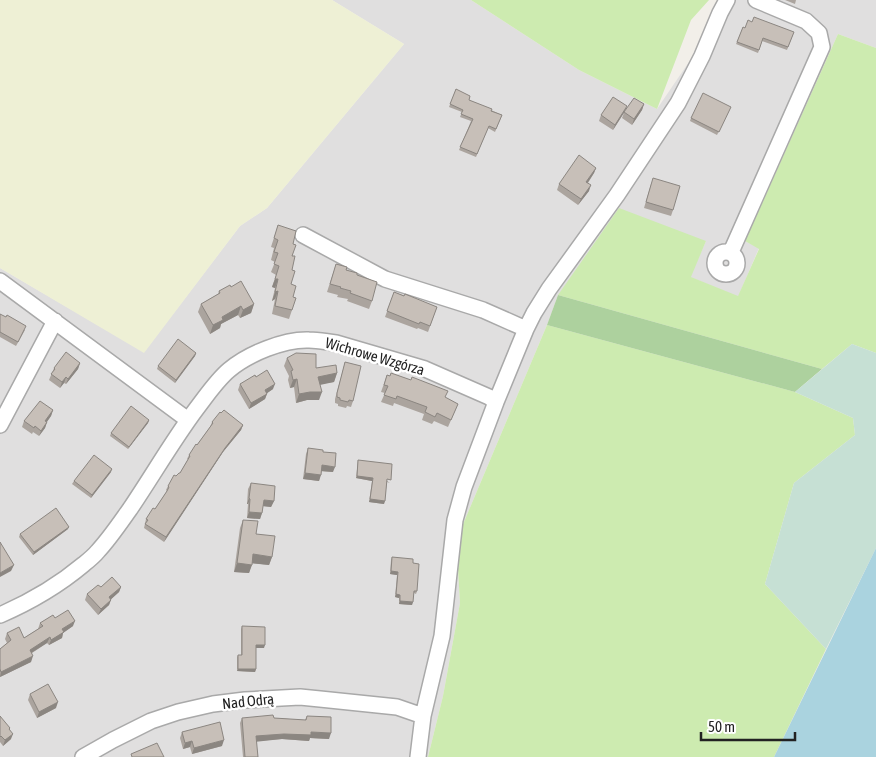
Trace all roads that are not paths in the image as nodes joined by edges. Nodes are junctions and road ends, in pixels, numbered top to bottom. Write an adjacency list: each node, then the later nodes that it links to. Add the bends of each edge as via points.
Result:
1 (727, 0): 7 (street, via 678,103 549,289)
2 (756, 0): 4 (street, via 806,22 819,32 822,47)
3 (303, 235): 7 (street, via 385,279 483,310)
4 (730, 252)
5 (0, 282): 6 (street)
6 (54, 322): 9 (street); 10 (street)
7 (526, 329): 8 (street)
8 (496, 402): 9 (street, Wichrowe Wzgórza, via 425,370 322,340 308,340 259,351 242,360 210,391); 12 (street, via 455,520 442,636)
9 (188, 420): 11 (street, Wichrowe Wzgórza, via 116,529 97,552 72,574)
10 (0, 425)
11 (0, 615)
12 (423, 716): 13 (street, Nad Odrą, via 397,707 300,697 245,700 178,712 151,722); 14 (street)
13 (83, 757)
14 (418, 757)

